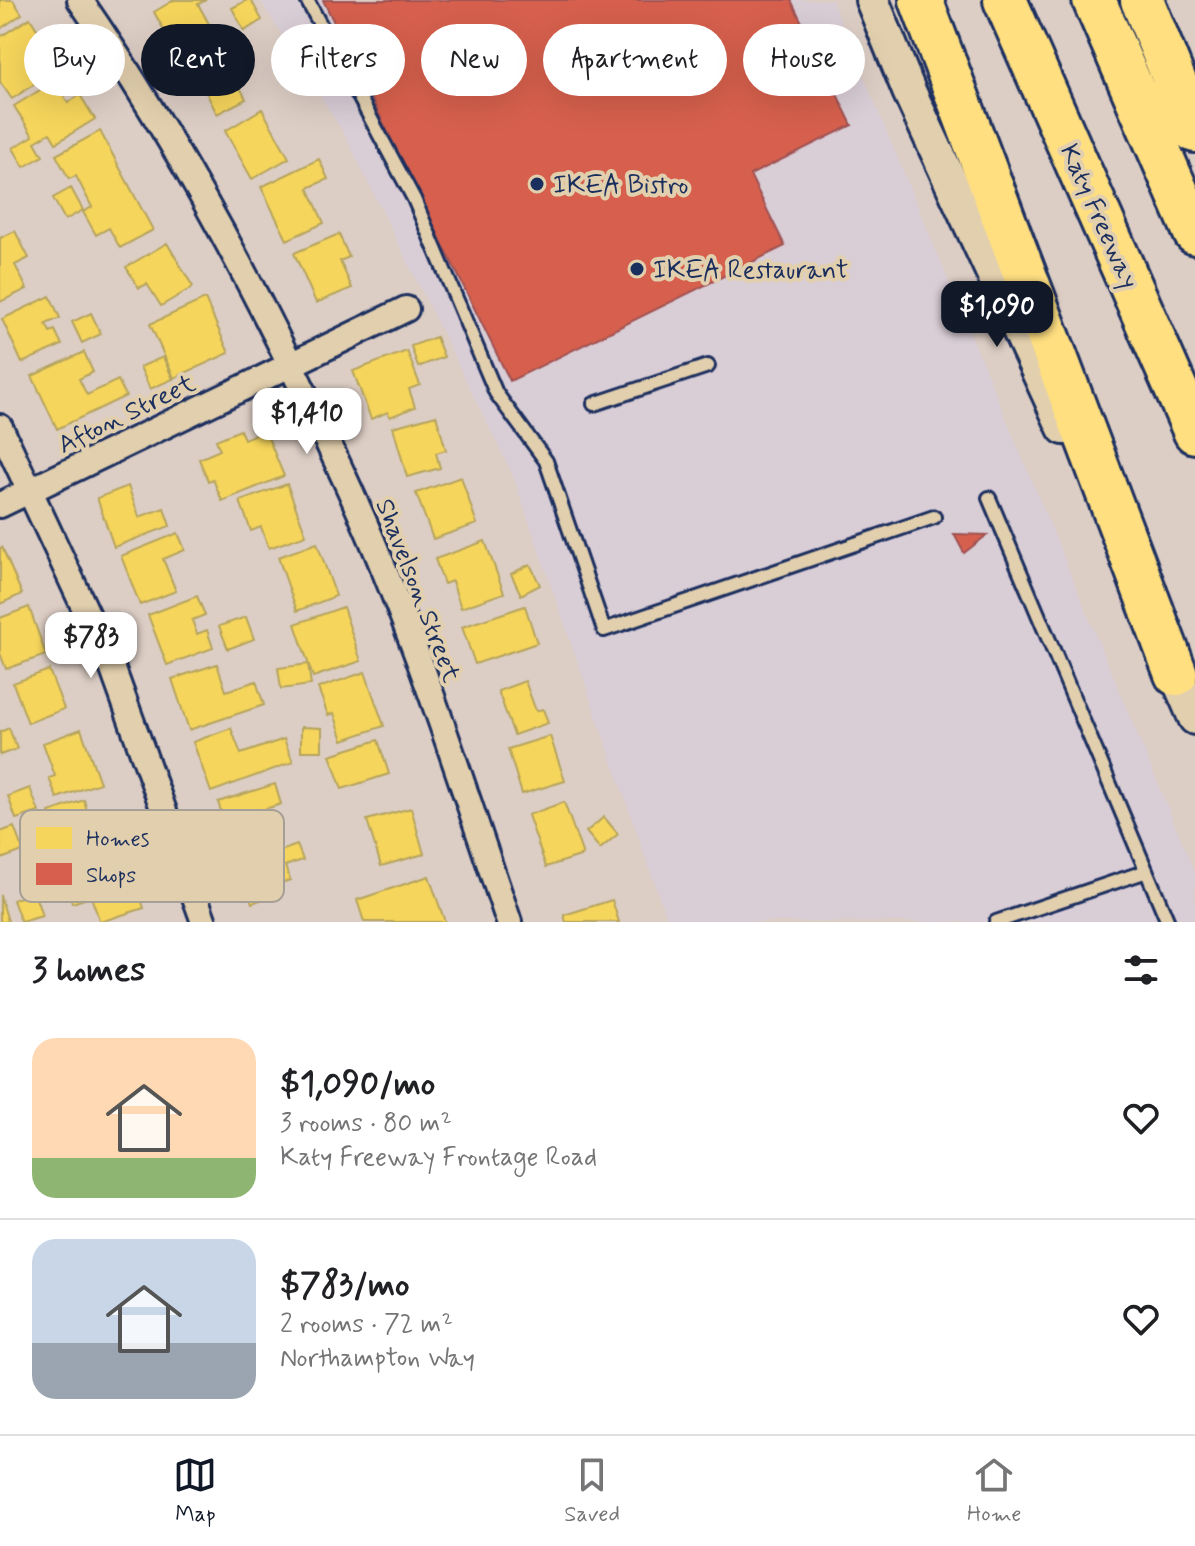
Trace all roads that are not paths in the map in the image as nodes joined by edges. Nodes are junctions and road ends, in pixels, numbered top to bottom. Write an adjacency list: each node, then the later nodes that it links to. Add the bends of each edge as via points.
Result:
1 (80, 0): 11 (street, Shavelson Street, via 216,218)
2 (307, 0): 19 (lane, via 414,199 496,393 546,461 604,630)
3 (872, 0): 20 (main road)
4 (921, 0): 20 (highway)
5 (1005, 0): 15 (highway, Katy Freeway)
6 (1094, 0): 9 (highway)
7 (1142, 0): 8 (highway)
8 (1195, 131)
9 (1195, 233)
10 (406, 309): 11 (street, Afton Street)
11 (289, 365): 16 (street, Afton Street); 26 (street, Shavelson Street, via 344,476 401,616)
12 (708, 366): 13 (lane)
13 (594, 404)
14 (0, 427): 16 (street)
15 (1195, 432)
16 (32, 489): 18 (street, Afton Street); 22 (street, via 112,667)
17 (989, 498): 23 (lane)
18 (0, 505)
19 (934, 517)
20 (1176, 674): 21 (main road)
21 (1195, 718)
22 (164, 810)
23 (1144, 872): 27 (lane); 28 (lane)
24 (197, 902): 25 (street)
25 (204, 922)
26 (509, 922)
27 (996, 922)
28 (1168, 922)

